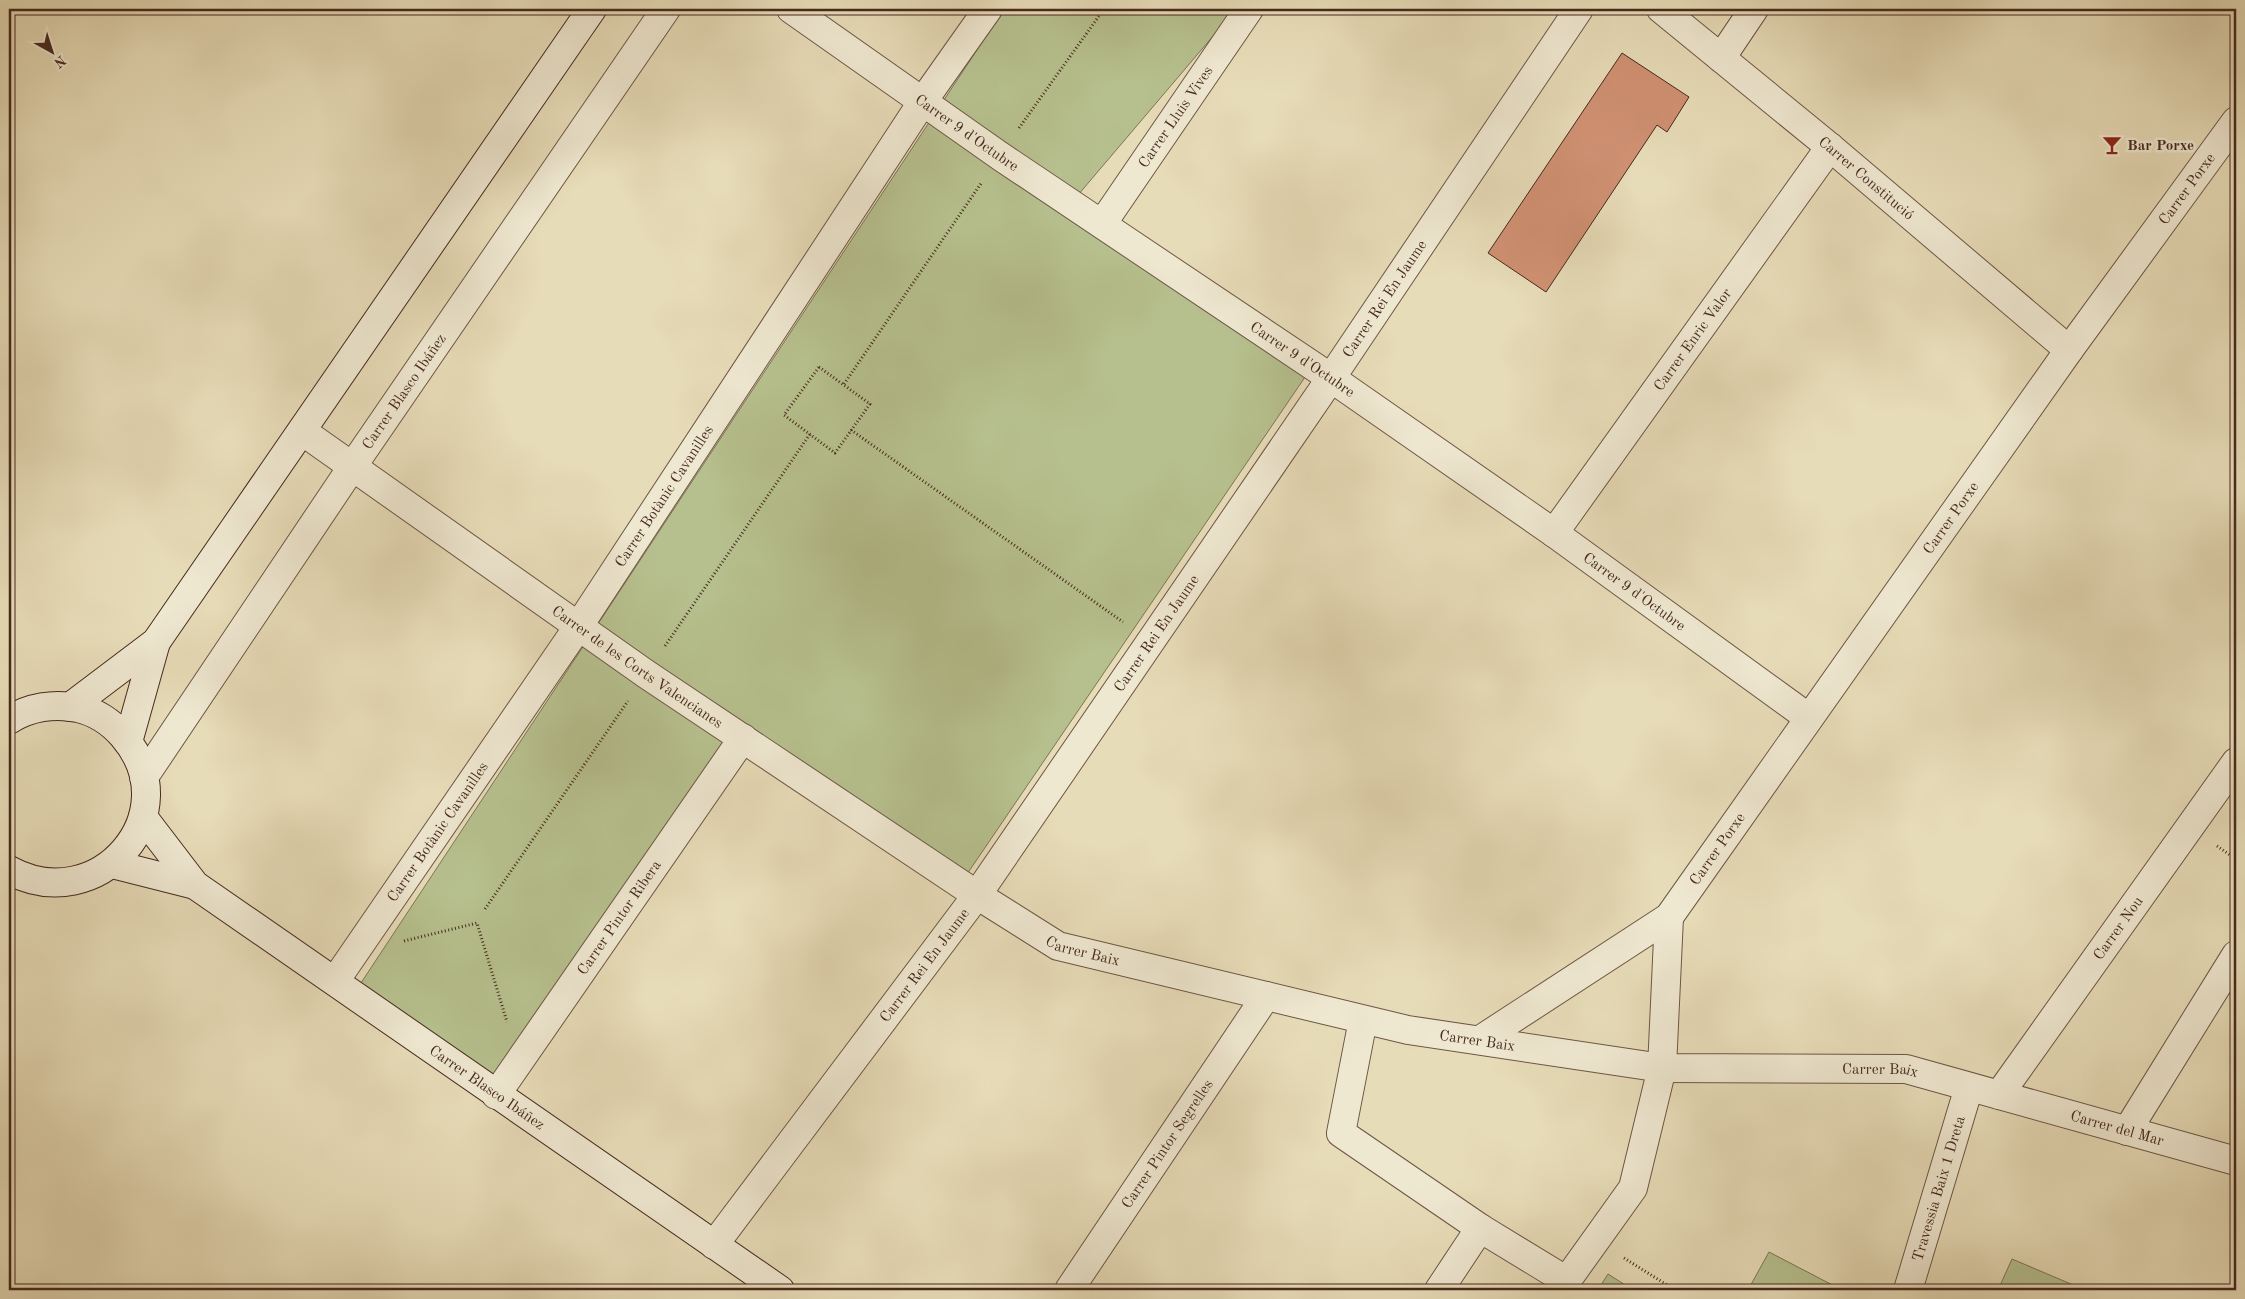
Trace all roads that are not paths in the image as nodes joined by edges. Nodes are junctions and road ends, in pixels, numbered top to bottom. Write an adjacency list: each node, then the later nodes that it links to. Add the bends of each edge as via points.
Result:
1 (592, 9): 16 (street)
2 (666, 9): 17 (street, Carrer Blasco Ibáñez)
3 (791, 9): 10 (street, Carrer 9 d'Octubre)
4 (988, 9): 10 (street, Carrer Botànic Cavanilles)
5 (1249, 9): 13 (street, Carrer Lluis Vives)
6 (1579, 9): 15 (street, Carrer Rei En Jaume)
7 (1661, 9): 9 (street, Carrer Constitució)
8 (1754, 9): 9 (street)
9 (1721, 58): 12 (street, Carrer Constitució)
10 (923, 102): 13 (street, Carrer 9 d'Octubre); 19 (street, Carrer Botànic Cavanilles)
11 (2236, 121): 14 (street, Carrer Porxe)
12 (1830, 147): 14 (street, Carrer Constitució); 18 (street, Carrer Enric Valor)
13 (1102, 224): 15 (street, Carrer 9 d'Octubre)
14 (2069, 350): 22 (street, Carrer Porxe)
15 (1330, 378): 18 (street, Carrer 9 d'Octubre); 32 (street, Carrer Rei En Jaume)
16 (302, 431): 17 (street, Carrer de les Corts Valencianes); 20 (street)
17 (352, 467): 19 (street, Carrer de les Corts Valencianes); 27 (street, Carrer Blasco Ibáñez)
18 (1554, 533): 22 (street, Carrer 9 d'Octubre)
19 (578, 627): 24 (street, Carrer de les Corts Valencianes); 35 (street, Carrer Botànic Cavanilles)
20 (156, 642): 21 (street); 25 (street)
21 (70, 707): 23 (street, via 39,707); 25 (street, via 108,722)
22 (1809, 718): 33 (street, Carrer Porxe)
23 (9, 720)
24 (743, 738): 32 (street, Carrer de les Corts Valencianes); 41 (street, Carrer Pintor Ribera)
25 (128, 742): 27 (street)
26 (2236, 762): 42 (street, Carrer Nou)
27 (144, 776): 28 (street)
28 (142, 817): 29 (street, via 131,843); 31 (street, Carrer Blasco Ibáñez)
29 (112, 864): 30 (street, via 91,876 68,883 31,880); 31 (street, Carrer Blasco Ibáñez)
30 (9, 870)
31 (195, 885): 35 (street, Carrer Blasco Ibáñez)
32 (976, 895): 36 (street, Carrer Baix, via 1058,946); 46 (street, Carrer Rei En Jaume)
33 (1668, 916): 38 (street, Carrer Porxe); 39 (street)
34 (2236, 954): 43 (street)
35 (335, 981): 41 (street, Carrer Blasco Ibáñez)
36 (1266, 996): 37 (street, Carrer Baix); 49 (street, Carrer Pintor Segrelles)
37 (1363, 1020): 38 (street, Carrer Baix); 45 (street, via 1341,1133)
38 (1480, 1040): 39 (street, Carrer Baix)
39 (1662, 1068): 40 (street, Carrer Baix, via 1906,1069); 47 (street, via 1633,1188)
40 (1969, 1087): 42 (street, Carrer Baix); 51 (street, Travessia Baix 1 Dreta)
41 (496, 1095): 46 (street, Carrer Blasco Ibáñez)
42 (1999, 1095): 43 (street, Carrer del Mar)
43 (2127, 1131): 44 (street, Carrer del Mar)
44 (2236, 1161)
45 (1480, 1228): 47 (street); 50 (street)
46 (714, 1244): 48 (street, Carrer Blasco Ibáñez)
47 (1564, 1286)
48 (780, 1290)
49 (1069, 1290)
50 (1439, 1290)
51 (1908, 1290)

